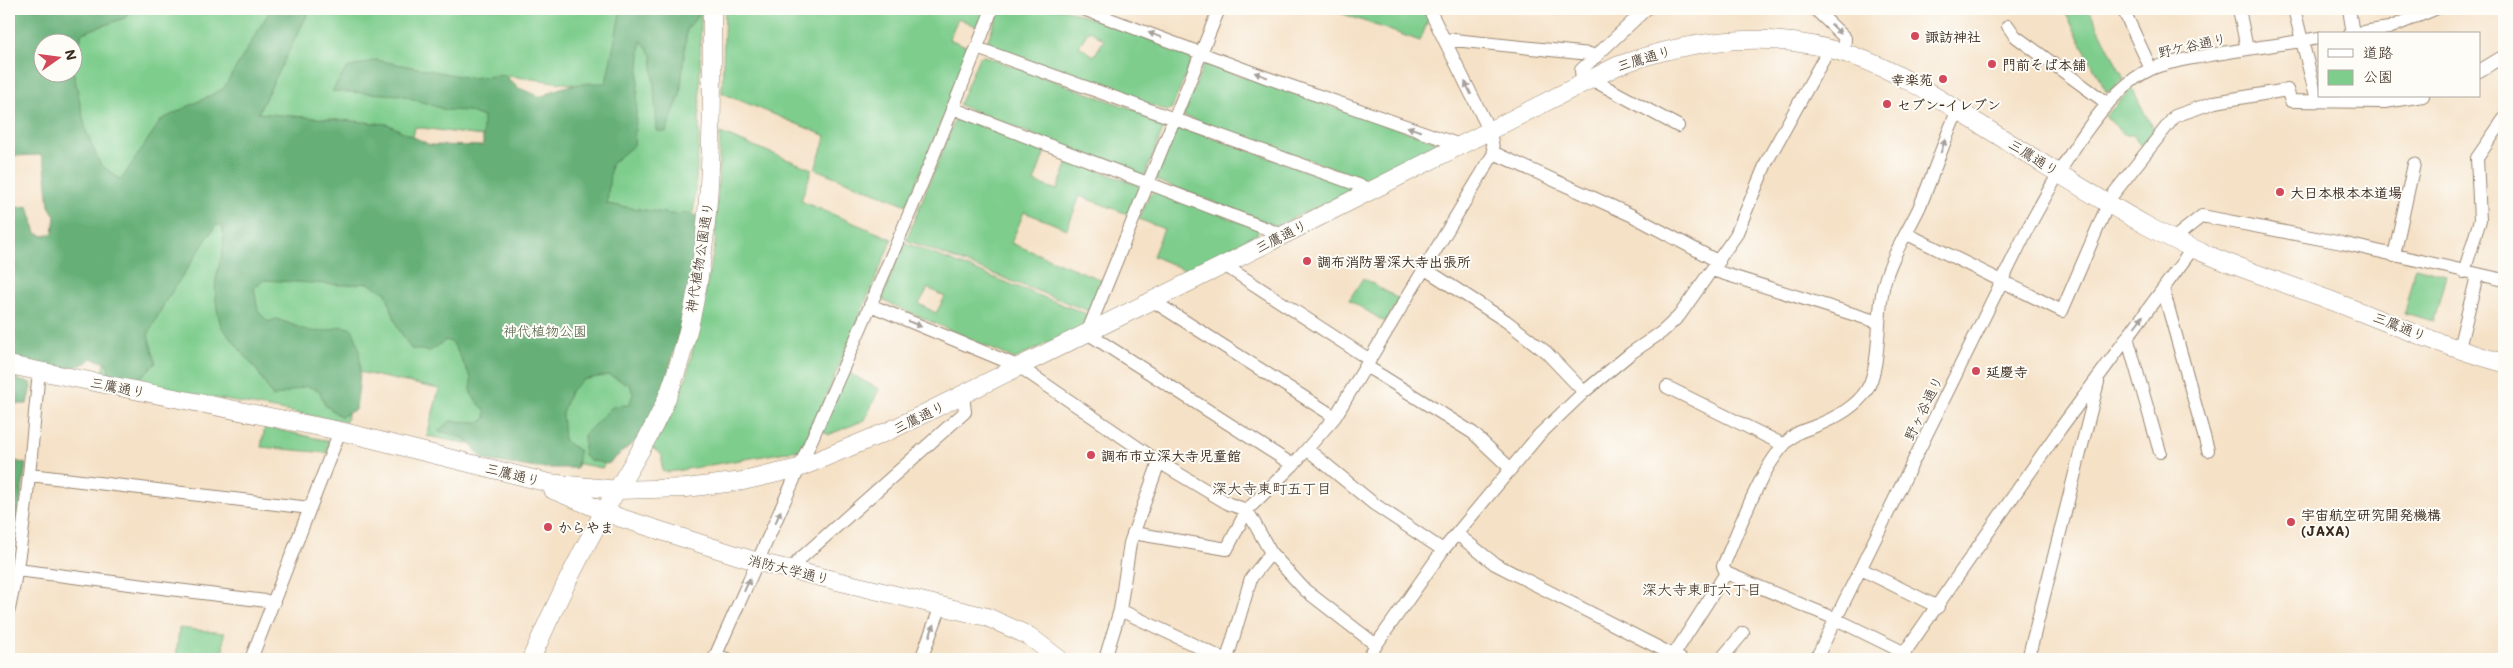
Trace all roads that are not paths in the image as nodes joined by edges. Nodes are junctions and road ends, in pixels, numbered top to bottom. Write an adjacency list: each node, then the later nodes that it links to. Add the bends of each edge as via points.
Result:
1 (712, 9): 86 (main road, 神代植物公園通り, via 710,166 706,229 694,299 670,392)
2 (992, 9): 20 (street)
3 (1083, 9): 23 (street, one-way to 3)
4 (1219, 9): 23 (street)
5 (1429, 9): 18 (street)
6 (1646, 9): 25 (street)
7 (1816, 9): 22 (street, one-way to 22, via 1845,38)
8 (2123, 9): 26 (street)
9 (2239, 9): 21 (street)
10 (2294, 9): 19 (street)
11 (2349, 9): 15 (street)
12 (2435, 9): 13 (street)
13 (2404, 15): 16 (street, via 2389,28)
14 (2008, 26): 32 (street, via 2015,36)
15 (2352, 32)
16 (2364, 32)
17 (2318, 38): 19 (street, 野ケ谷通り)
18 (1444, 39): 25 (street); 38 (street, one-way to 18)
19 (2301, 41): 21 (street, 野ケ谷通り); 31 (street)
20 (977, 48): 33 (street); 35 (street)
21 (2247, 49): 26 (street, 野ケ谷通り, via 2175,61)
22 (1836, 51): 28 (main road, 三鷹通り, via 1775,40 1720,41 1652,53); 34 (main road, 三鷹通り, via 1901,76); 52 (street, via 1767,161 1738,230)
23 (1201, 52): 35 (street); 39 (street, one-way to 23)
24 (2504, 56): 27 (street)
25 (1596, 57): 28 (street, via 1581,70)
26 (2151, 69): 32 (street, 野ケ谷通り, via 2128,83)
27 (2480, 70)
28 (1586, 80): 37 (street); 38 (main road, 三鷹通り)
29 (2389, 98): 30 (street)
30 (2373, 99): 31 (street)
31 (2317, 100): 45 (street, via 2291,101 2287,90 2269,92 2215,102 2175,116)
32 (2108, 104): 42 (street, 野ケ谷通り)
33 (952, 108): 43 (street); 60 (street)
34 (1958, 110): 42 (main road, 三鷹通り); 46 (street, one-way to 34)
35 (1174, 119): 43 (street); 44 (street)
36 (2504, 119): 54 (street, via 2477,158 2480,220)
37 (1678, 126)
38 (1490, 132): 39 (main road, 三鷹通り); 40 (street)
39 (1460, 145): 44 (main road, 三鷹通り)
40 (1494, 153): 52 (street, via 1631,216); 53 (street)
41 (2414, 164): 50 (street)
42 (2058, 172): 45 (main road, 三鷹通り); 56 (street, 野ヶ谷通り)
43 (1148, 183): 47 (street); 62 (street)
44 (1372, 190): 47 (main road, 三鷹通り)
45 (2108, 204): 48 (main road, 三鷹通り); 56 (street, via 2062,311)
46 (1907, 234): 56 (street); 61 (street, via 1884,282)
47 (1283, 235): 51 (main road, 三鷹通り)
48 (2173, 239): 49 (main road, 三鷹通り); 50 (street, via 2202,216)
49 (2193, 248): 58 (street); 64 (main road, 三鷹通り)
50 (2394, 256): 54 (street)
51 (1224, 265): 59 (main road, 三鷹通り); 65 (street)
52 (1716, 266): 61 (street); 72 (street, via 1668,327)
53 (1425, 269): 65 (street); 72 (street, via 1506,321 1546,352)
54 (2464, 272): 55 (street)
55 (2477, 276): 57 (street); 64 (street)
56 (2002, 280): 96 (street, 野ヶ谷通り)
57 (2504, 280)
58 (2163, 289): 63 (street, one-way to 58); 78 (street)
59 (1152, 301): 62 (main road, 三鷹通り); 74 (street)
60 (870, 305): 68 (street, one-way to 68); 82 (street)
61 (1878, 322): 76 (street, via 1872,378 1865,392 1845,411 1796,433)
62 (1087, 333): 68 (main road, 三鷹通り); 81 (street)
63 (2127, 337): 70 (street); 79 (street)
64 (2459, 348): 66 (main road, 三鷹通り)
65 (1368, 363): 74 (street); 83 (street, via 1473,434)
66 (2504, 364)
67 (9, 365): 69 (main road, 三鷹通り)
68 (1020, 367): 73 (main road, 三鷹通り); 80 (street)
69 (39, 371): 75 (main road, 三鷹通り); 84 (street)
70 (2100, 374): 101 (street); 119 (street)
71 (1667, 387): 76 (street)
72 (1584, 392): 83 (street, via 1538,435)
73 (962, 395): 82 (main road, 三鷹通り, via 850,448); 95 (street, via 965,412)
74 (1335, 417): 77 (street)
75 (340, 431): 85 (main road, 三鷹通り); 87 (street)
76 (1784, 445): 98 (street, via 1750,505 1724,566)
77 (1307, 449): 81 (street); 92 (street, via 1374,504)
78 (2208, 450)
79 (2160, 452)
80 (1159, 462): 88 (street, via 1229,504); 90 (street)
81 (1293, 465): 88 (street)
82 (799, 468): 86 (main road, 三鷹通り, via 713,485); 94 (street, one-way to 82)
83 (1511, 469): 91 (street)
84 (30, 475): 87 (street); 97 (street)
85 (517, 475): 86 (main road, 三鷹通り); 89 (main road, 消防大学通り)
86 (618, 490): 89 (main road, 神代植物公園通り)
87 (310, 508): 99 (street)
88 (1247, 510): 90 (street, via 1227,548); 93 (street)
89 (605, 511): 94 (main road, 消防大学通り); 112 (main road, 神代植物公園通り)
90 (1133, 533): 103 (street)
91 (1457, 534): 92 (street); 107 (street, via 1495,564)
92 (1443, 550): 106 (street)
93 (1271, 553): 106 (street, via 1305,590); 115 (street, via 1251,578)
94 (758, 562): 95 (main road, 消防大学通り); 110 (street, one-way to 94)
95 (791, 569): 100 (main road, 消防大学通り)
96 (1861, 569): 101 (street); 104 (street, 野ヶ谷通り)
97 (17, 570): 99 (street); 102 (street)
98 (1726, 573): 104 (street); 107 (street)
99 (274, 602): 111 (street)
100 (942, 606): 109 (street, one-way to 100); 113 (main road, 消防大学通り, via 1013,627)
101 (1938, 607): 108 (street)
102 (9, 609)
103 (1120, 610): 114 (street); 115 (street)
104 (1836, 619): 108 (street); 118 (street, 野ヶ谷通り)
105 (1743, 633): 117 (street)
106 (1376, 645): 116 (street)
107 (1669, 656)
108 (1902, 656)
109 (922, 657)
110 (719, 658)
111 (251, 659)
112 (531, 659)
113 (1059, 659)
114 (1105, 659)
115 (1226, 659)
116 (1368, 659)
117 (1721, 659)
118 (1816, 659)
119 (2028, 659)

